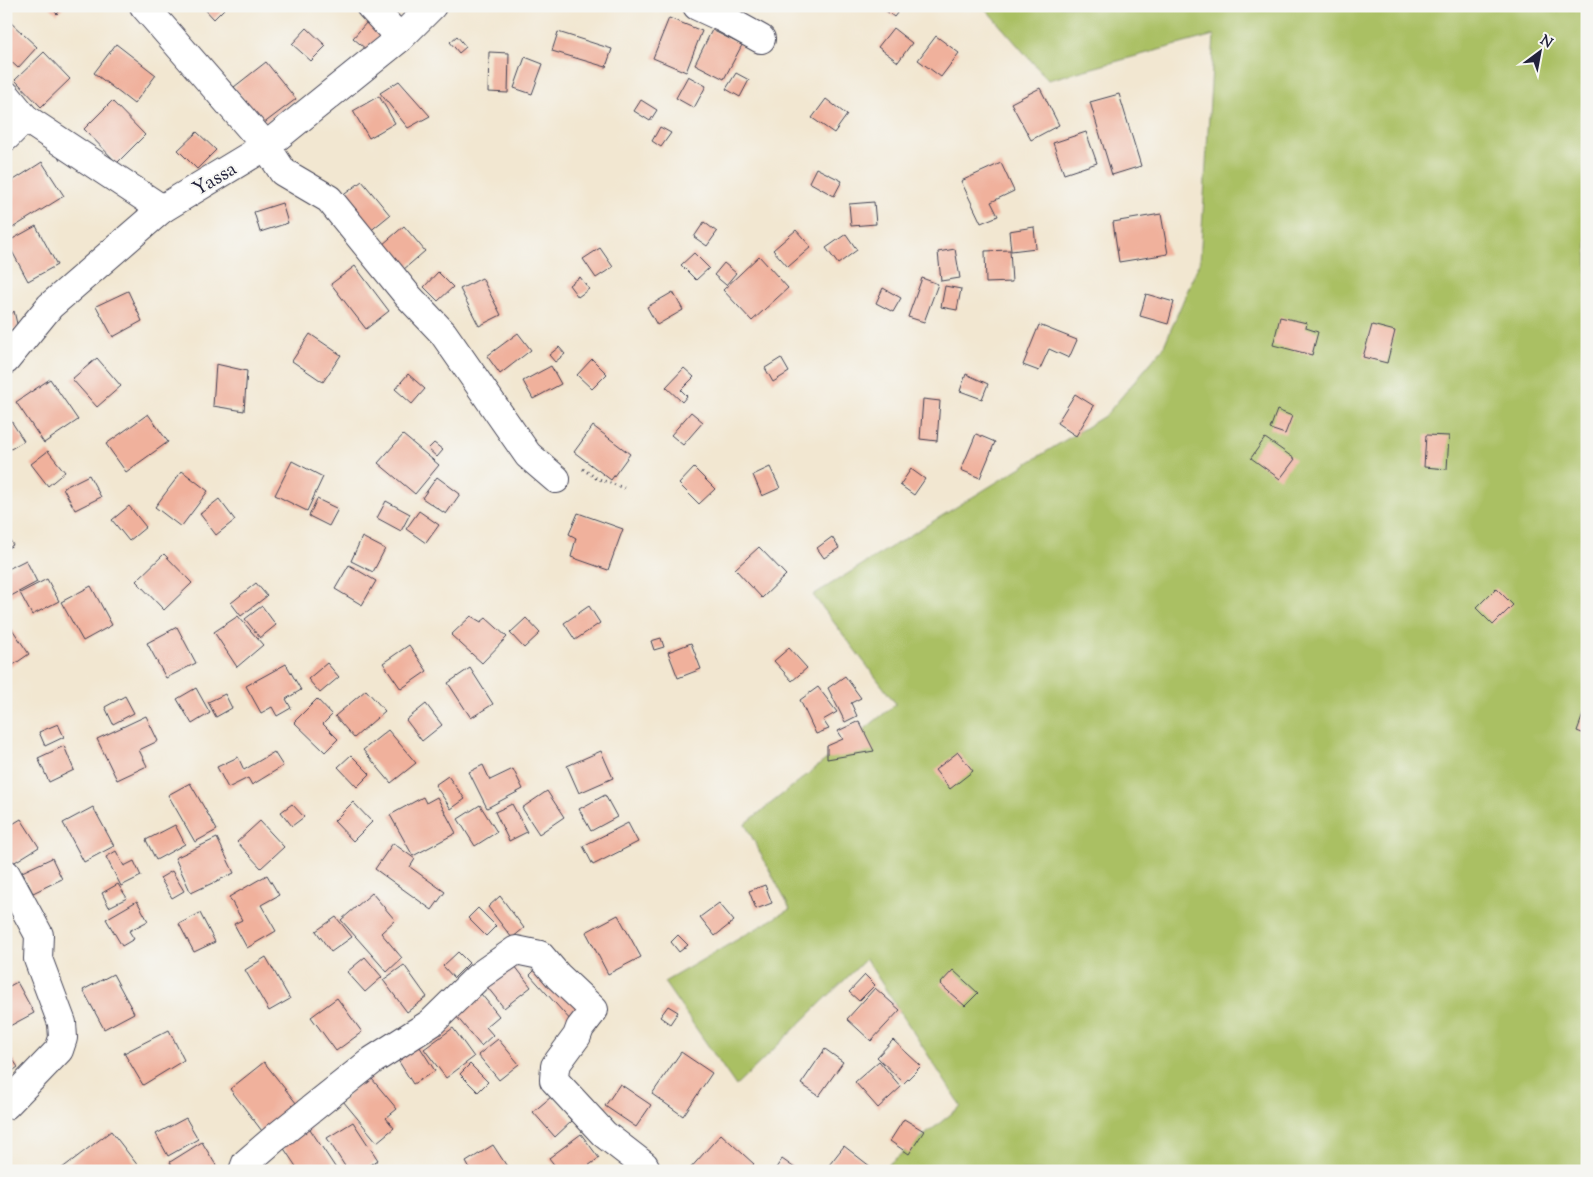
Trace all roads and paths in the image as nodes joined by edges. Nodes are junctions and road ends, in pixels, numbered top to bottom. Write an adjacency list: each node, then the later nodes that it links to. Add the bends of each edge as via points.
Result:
1 (144, 6): 9 (street)
2 (370, 6): 5 (street)
3 (432, 6): 5 (street, Yassa)
4 (697, 6): 6 (street)
5 (400, 38): 9 (street, Yassa)
6 (761, 39)
7 (6, 95): 8 (street)
8 (16, 128): 10 (street)
9 (266, 146): 10 (street, Yassa); 12 (street, via 283,172 329,199 408,296 443,333 528,455)
10 (162, 209): 11 (street, Yassa, via 50,306)
11 (6, 360)
12 (556, 479)
13 (6, 874): 14 (street, via 39,935 38,959 62,1023 63,1038 59,1050)
14 (6, 1105)
15 (243, 1171): 16 (street, via 246,1164 275,1138 373,1060 431,1023 479,976 516,950 540,955 594,1010 555,1066 554,1080 604,1134 644,1165)
16 (646, 1171)

